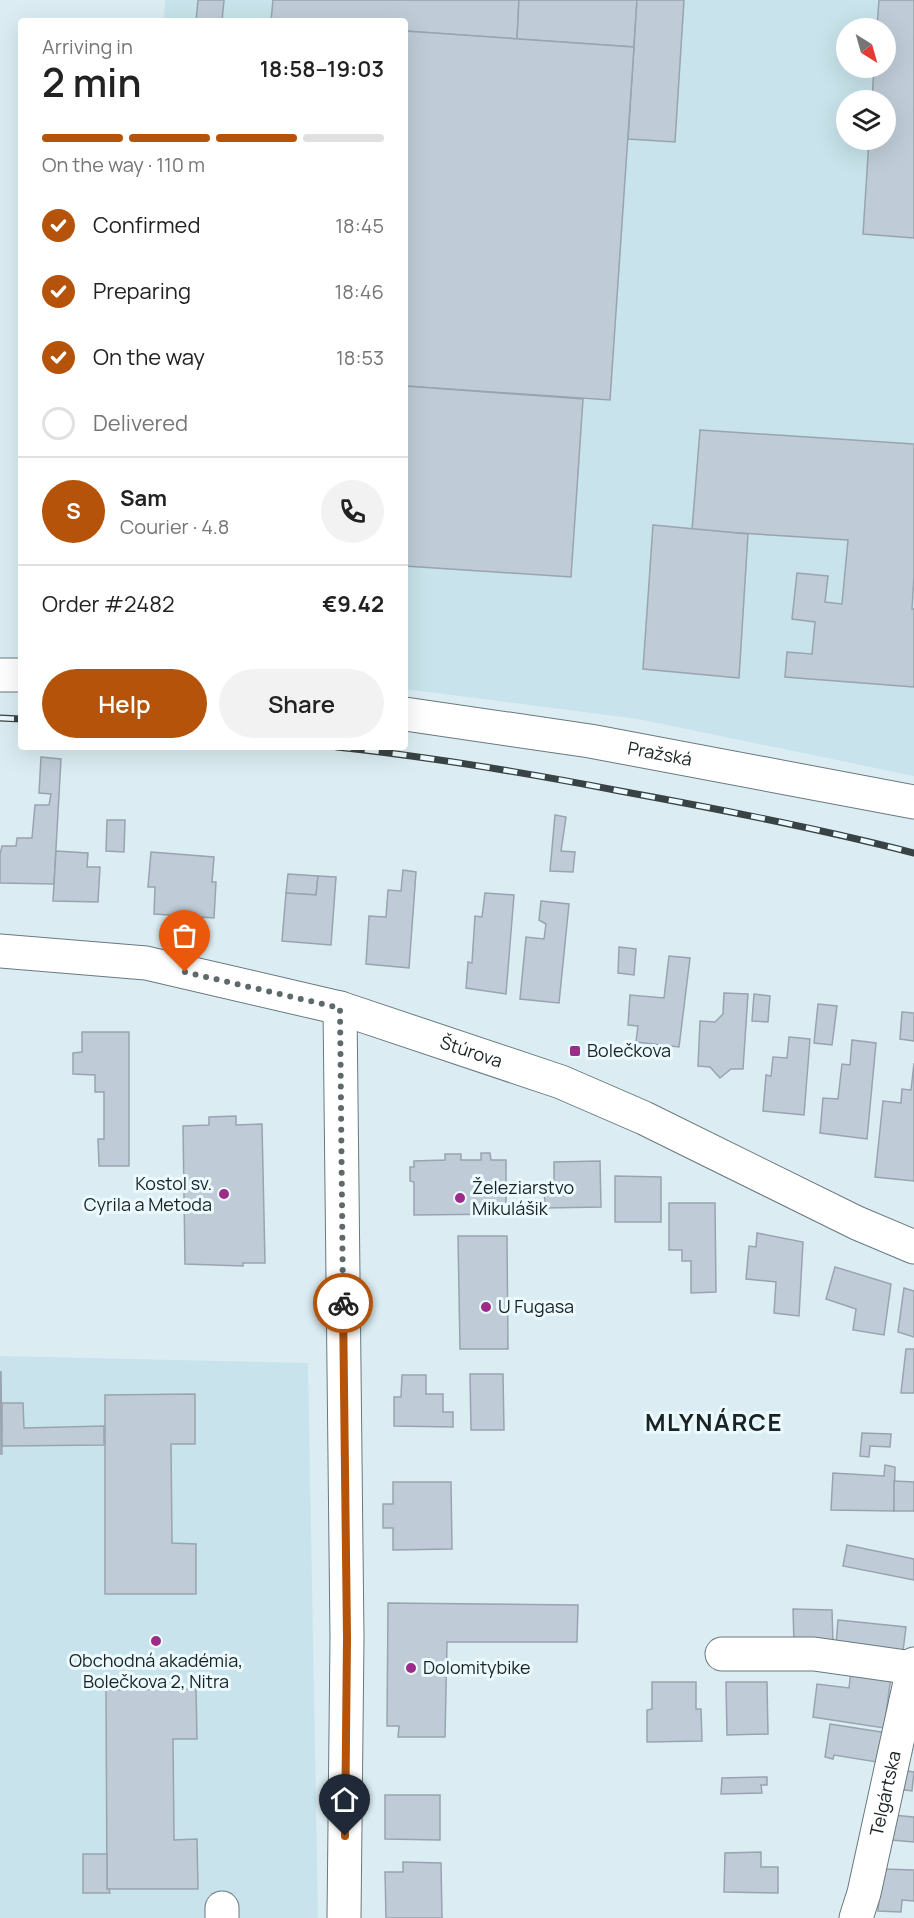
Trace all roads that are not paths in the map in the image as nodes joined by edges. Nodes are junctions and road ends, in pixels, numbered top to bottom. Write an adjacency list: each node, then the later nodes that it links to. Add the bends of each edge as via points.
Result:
1 (0, 675): 2 (street)
2 (18, 675)
3 (408, 714): 4 (street, Pražská, via 590,741)
4 (914, 802)
5 (0, 951): 6 (street, Štúrova, via 146,963)
6 (340, 1008): 7 (street, Štúrova, via 561,1082); 10 (street, via 347,1638)
7 (914, 1247)
8 (722, 1654): 9 (street, Telgártska, via 814,1654)
9 (914, 1666): 11 (street, Telgártska)
10 (344, 1918)
11 (856, 1918)

